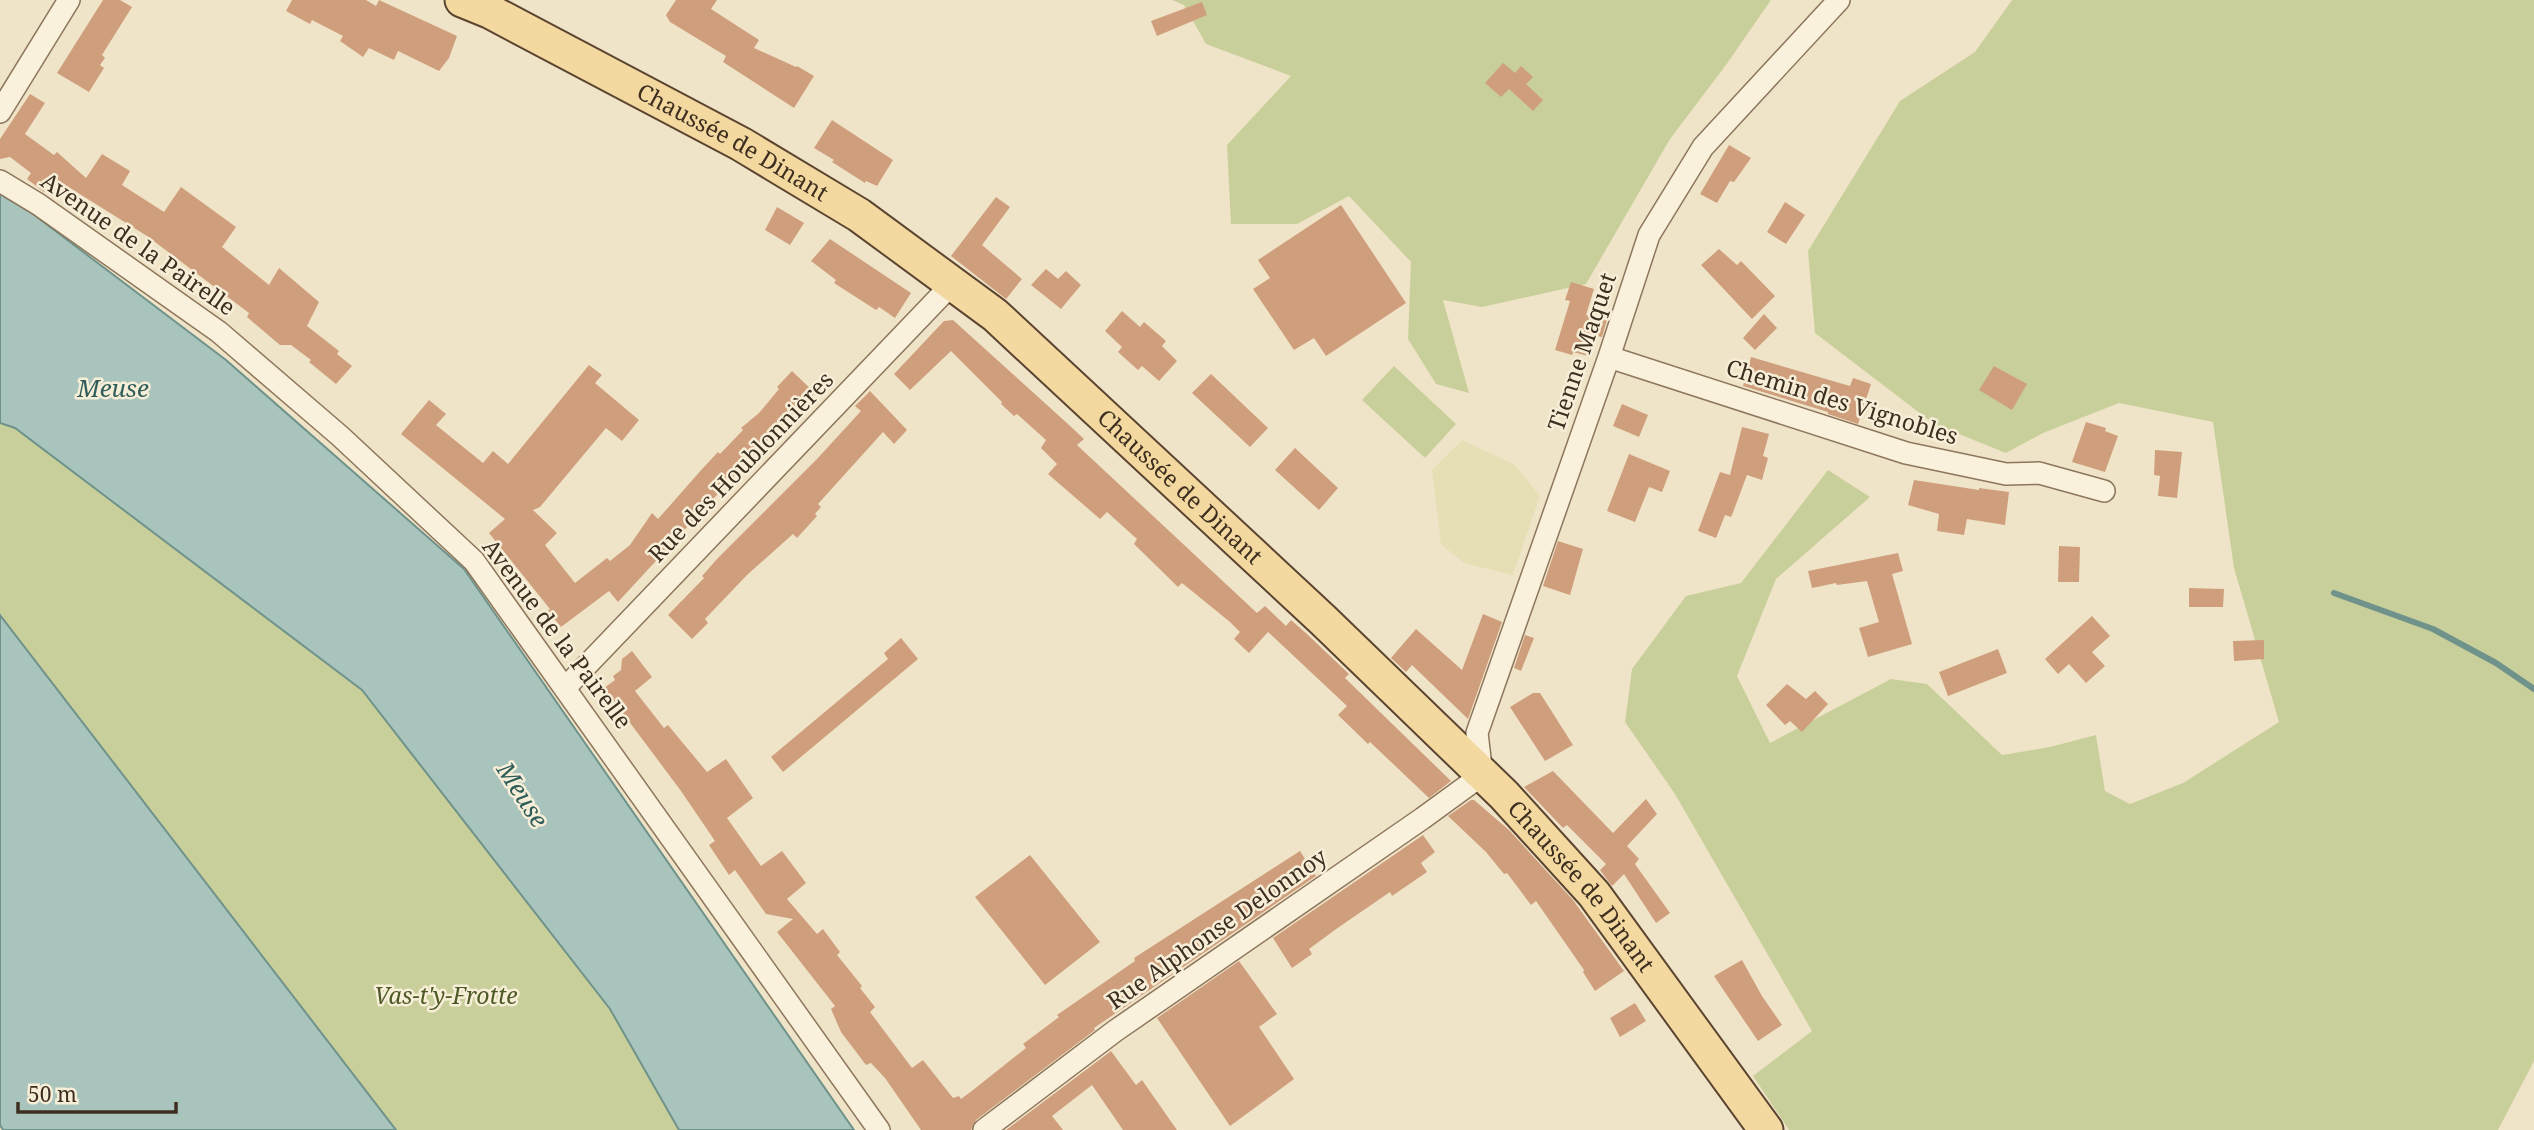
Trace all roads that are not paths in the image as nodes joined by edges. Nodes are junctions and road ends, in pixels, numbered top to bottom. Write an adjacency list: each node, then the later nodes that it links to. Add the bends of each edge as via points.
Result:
1 (69, 0): 4 (street)
2 (462, 0): 6 (main road, Chaussée de Dinant, via 741,144 859,215)
3 (1839, 0): 7 (street, Tienne Maquet, via 1703,147 1648,235)
4 (0, 112)
5 (0, 181): 9 (street, Avenue de la Pairelle, via 219,332 340,436 474,561)
6 (954, 283): 9 (street, Rue des Houblonnières); 10 (main road, Chaussée de Dinant, via 995,315 1203,508)
7 (1609, 357): 8 (street, Chemin des Vignobles, via 1906,453 2006,474 2039,473); 10 (street, Tienne Maquet, via 1478,733)
8 (2104, 491)
9 (566, 687): 11 (street, Avenue de la Pairelle)
10 (1482, 775): 12 (street, Rue Alphonse Delonnoy, via 1115,1031); 13 (main road, Chaussée de Dinant, via 1594,894)
11 (879, 1130)
12 (984, 1130)
13 (1766, 1130)

